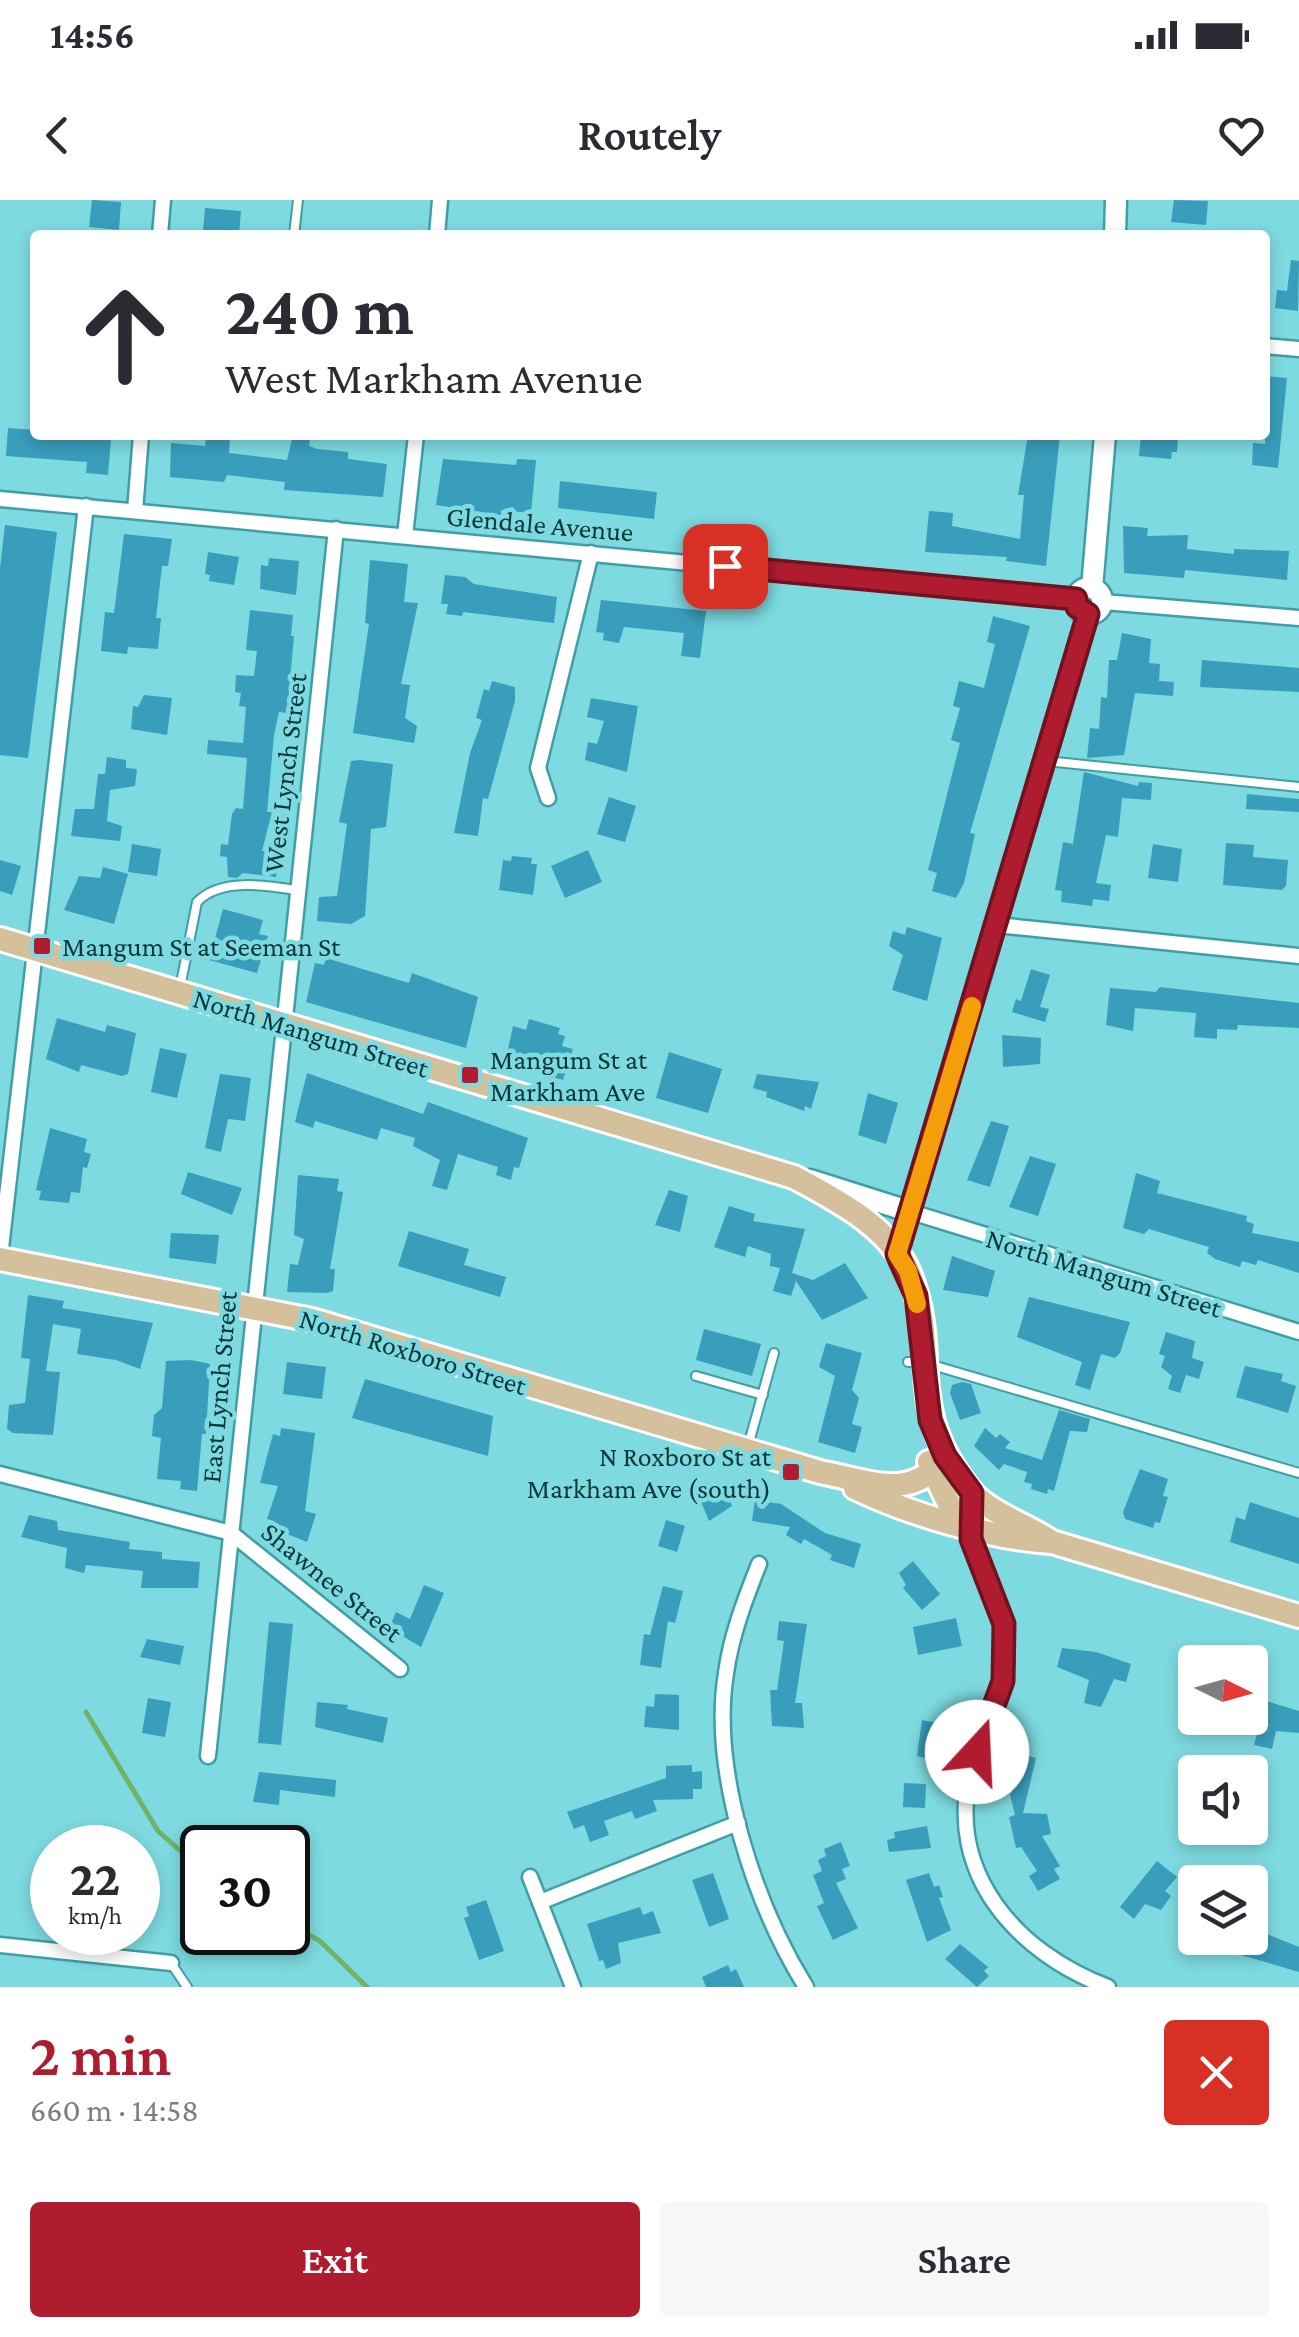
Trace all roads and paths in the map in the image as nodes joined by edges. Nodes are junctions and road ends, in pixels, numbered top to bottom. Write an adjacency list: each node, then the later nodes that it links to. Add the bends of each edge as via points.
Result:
1 (163, 200): 5 (street)
2 (298, 200): 6 (lane)
3 (440, 200): 7 (street)
4 (1116, 200): 8 (street)
5 (160, 230)
6 (295, 230)
7 (437, 230)
8 (1115, 230)
9 (1270, 347): 10 (street)
10 (1299, 350)
11 (142, 440): 16 (street)
12 (416, 440): 18 (street)
13 (1105, 440): 20 (street)
14 (0, 499): 15 (street, Glendale Avenue)
15 (86, 506): 16 (street, Glendale Avenue); 28 (street)
16 (135, 510): 17 (street, Glendale Avenue)
17 (336, 530): 18 (street, Glendale Avenue); 25 (street, West Lynch Street)
18 (406, 536): 19 (street, Glendale Avenue)
19 (590, 554): 20 (street, Glendale Avenue); 24 (street, via 538,768)
20 (1090, 601): 21 (street, Glendale Avenue); 22 (street)
21 (1299, 618)
22 (1046, 761): 23 (lane); 26 (street)
23 (1299, 788)
24 (548, 798)
25 (296, 890): 30 (lane, via 221,887 205,894 197,902); 31 (street, West Lynch Street)
26 (996, 925): 29 (street); 33 (street)
27 (0, 939): 28 (main road, North Mangum Street)
28 (34, 950): 30 (main road, North Mangum Street); 35 (street)
29 (1299, 956)
30 (179, 993): 31 (main road, North Mangum Street)
31 (281, 1023): 32 (main road, North Mangum Street); 36 (street, East Lynch Street)
32 (794, 1177): 33 (street, North Mangum Street); 34 (main road, North Mangum Street, via 858,1214)
33 (908, 1211): 34 (street); 37 (street, North Mangum Street)
34 (897, 1254): 39 (main road)
35 (0, 1258): 36 (main road, North Roxboro Street)
36 (251, 1306): 42 (main road, North Roxboro Street); 49 (street, East Lynch Street)
37 (1299, 1332)
38 (774, 1353): 41 (lane)
39 (915, 1362): 43 (main road, via 916,1424); 45 (lane)
40 (696, 1376): 41 (lane)
41 (763, 1395): 42 (lane)
42 (746, 1450): 44 (main road, North Roxboro Street)
43 (939, 1464): 44 (main road, North Roxboro Street, via 916,1484); 47 (main road); 48 (main road, via 950,1506)
44 (820, 1472): 48 (main road, North Roxboro Street)
45 (1299, 1473)
46 (0, 1474): 49 (street, Shawnee Street)
47 (972, 1493): 48 (street); 50 (main road)
48 (969, 1526): 50 (main road, North Roxboro Street); 60 (street, via 1004,1624 1006,1661 971,1772 968,1836 996,1908 1028,1944)
49 (230, 1532): 53 (street, Shawnee Street); 54 (street, East Lynch Street)
50 (1052, 1542): 52 (main road, North Roxboro Street)
51 (759, 1564): 55 (street, via 732,1643 724,1696)
52 (1299, 1616)
53 (400, 1670)
54 (208, 1756)
55 (738, 1822): 57 (street); 63 (street, via 761,1902)
56 (530, 1877): 57 (street)
57 (540, 1902): 62 (street)
58 (0, 1945): 59 (street)
59 (171, 1963): 61 (lane)
60 (1086, 1983): 64 (street)
61 (187, 1987)
62 (573, 1987)
63 (806, 1987)
64 (1108, 1987)

